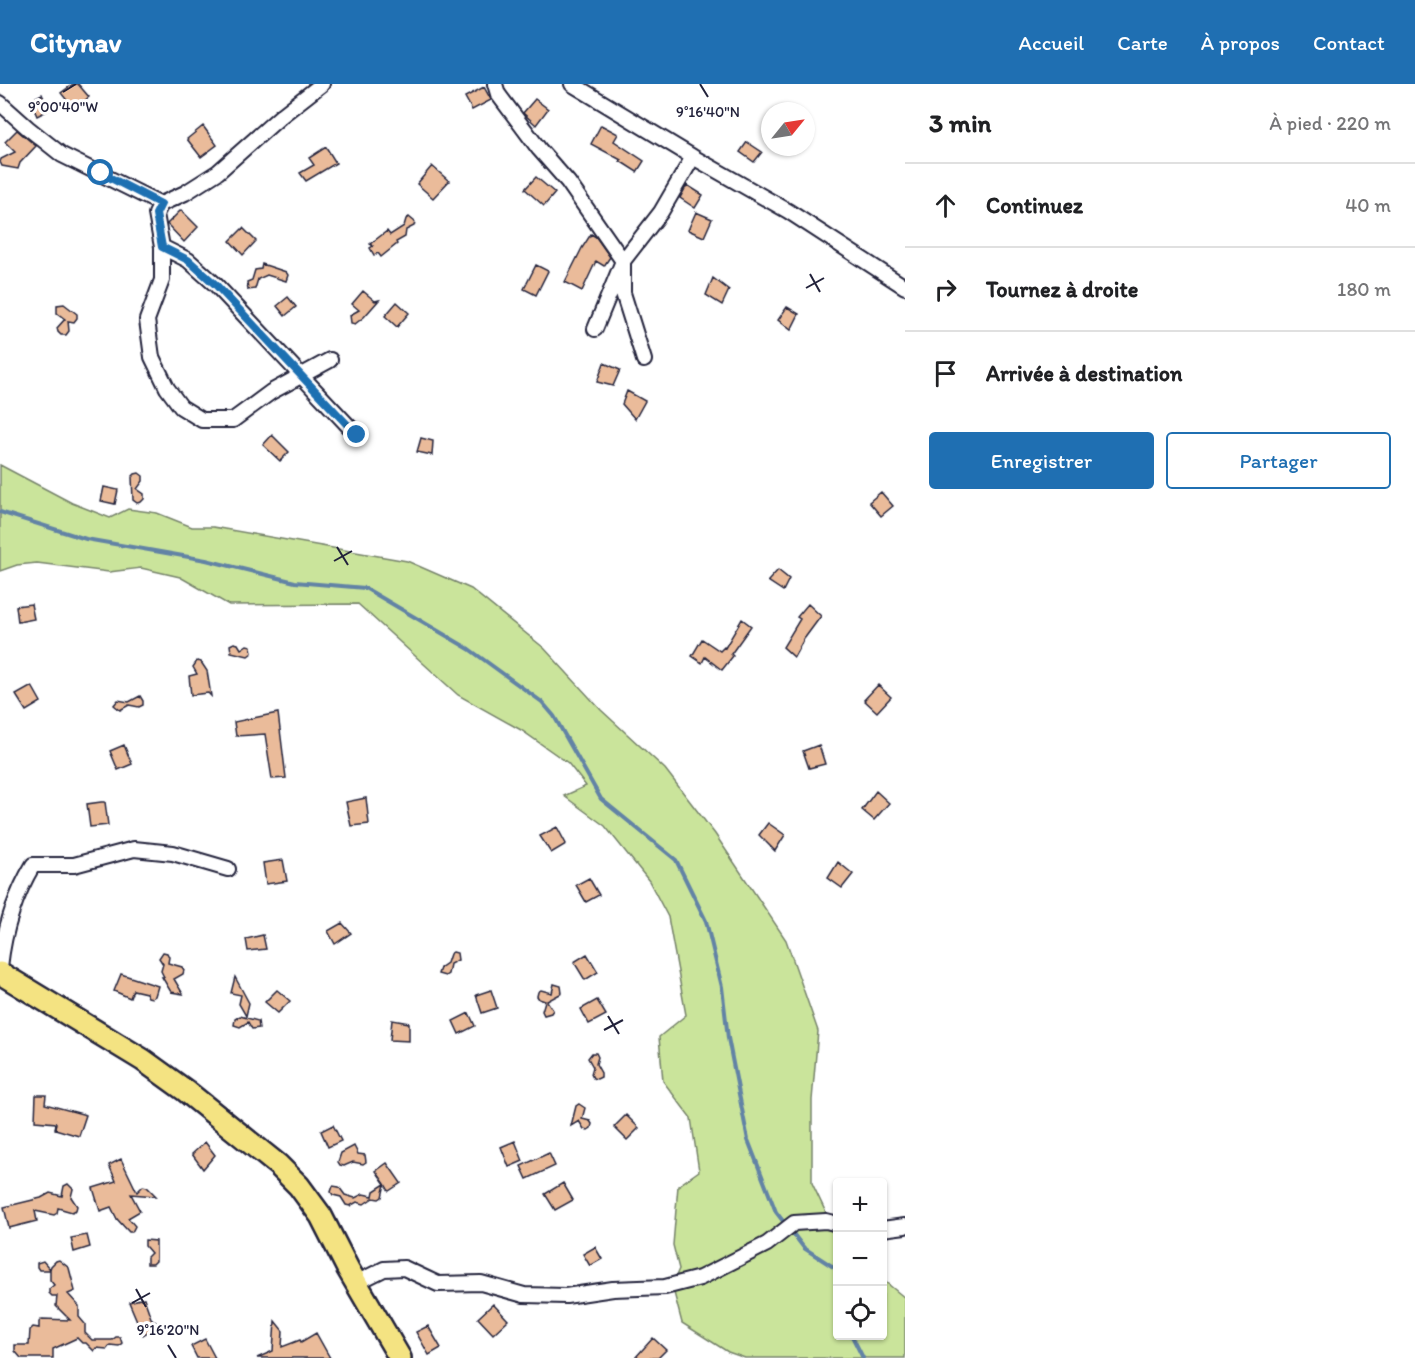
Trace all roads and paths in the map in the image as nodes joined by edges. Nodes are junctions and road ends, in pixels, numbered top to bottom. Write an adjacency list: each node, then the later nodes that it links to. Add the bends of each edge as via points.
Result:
1 (322, 84): 6 (street, via 218,172)
2 (495, 84): 8 (street, via 498,94 568,182)
3 (572, 84): 5 (street)
4 (0, 103): 6 (street, via 62,155)
5 (693, 157): 8 (street, via 661,212); 9 (street)
6 (161, 204): 7 (street, via 156,214)
7 (162, 247): 13 (street, via 188,260 216,285); 13 (street, via 162,280 147,320 152,357 181,406 202,420 233,420)
8 (622, 261): 10 (street); 12 (street, via 622,293)
9 (904, 283)
10 (595, 328)
11 (330, 360): 13 (street)
12 (644, 360)
13 (301, 376): 14 (street)
14 (357, 435)
15 (228, 869): 16 (street, via 173,853 134,849 74,864 33,865 21,885 3,936)
16 (0, 967)
17 (0, 973): 21 (main road, via 143,1060 278,1165 321,1216)
18 (833, 1223): 21 (street, via 794,1223 767,1244 700,1278 665,1287 566,1296 524,1295 481,1283 438,1284 404,1268 384,1269)
19 (905, 1226): 20 (street)
20 (887, 1228)
21 (356, 1283): 22 (main road)
22 (400, 1358)

